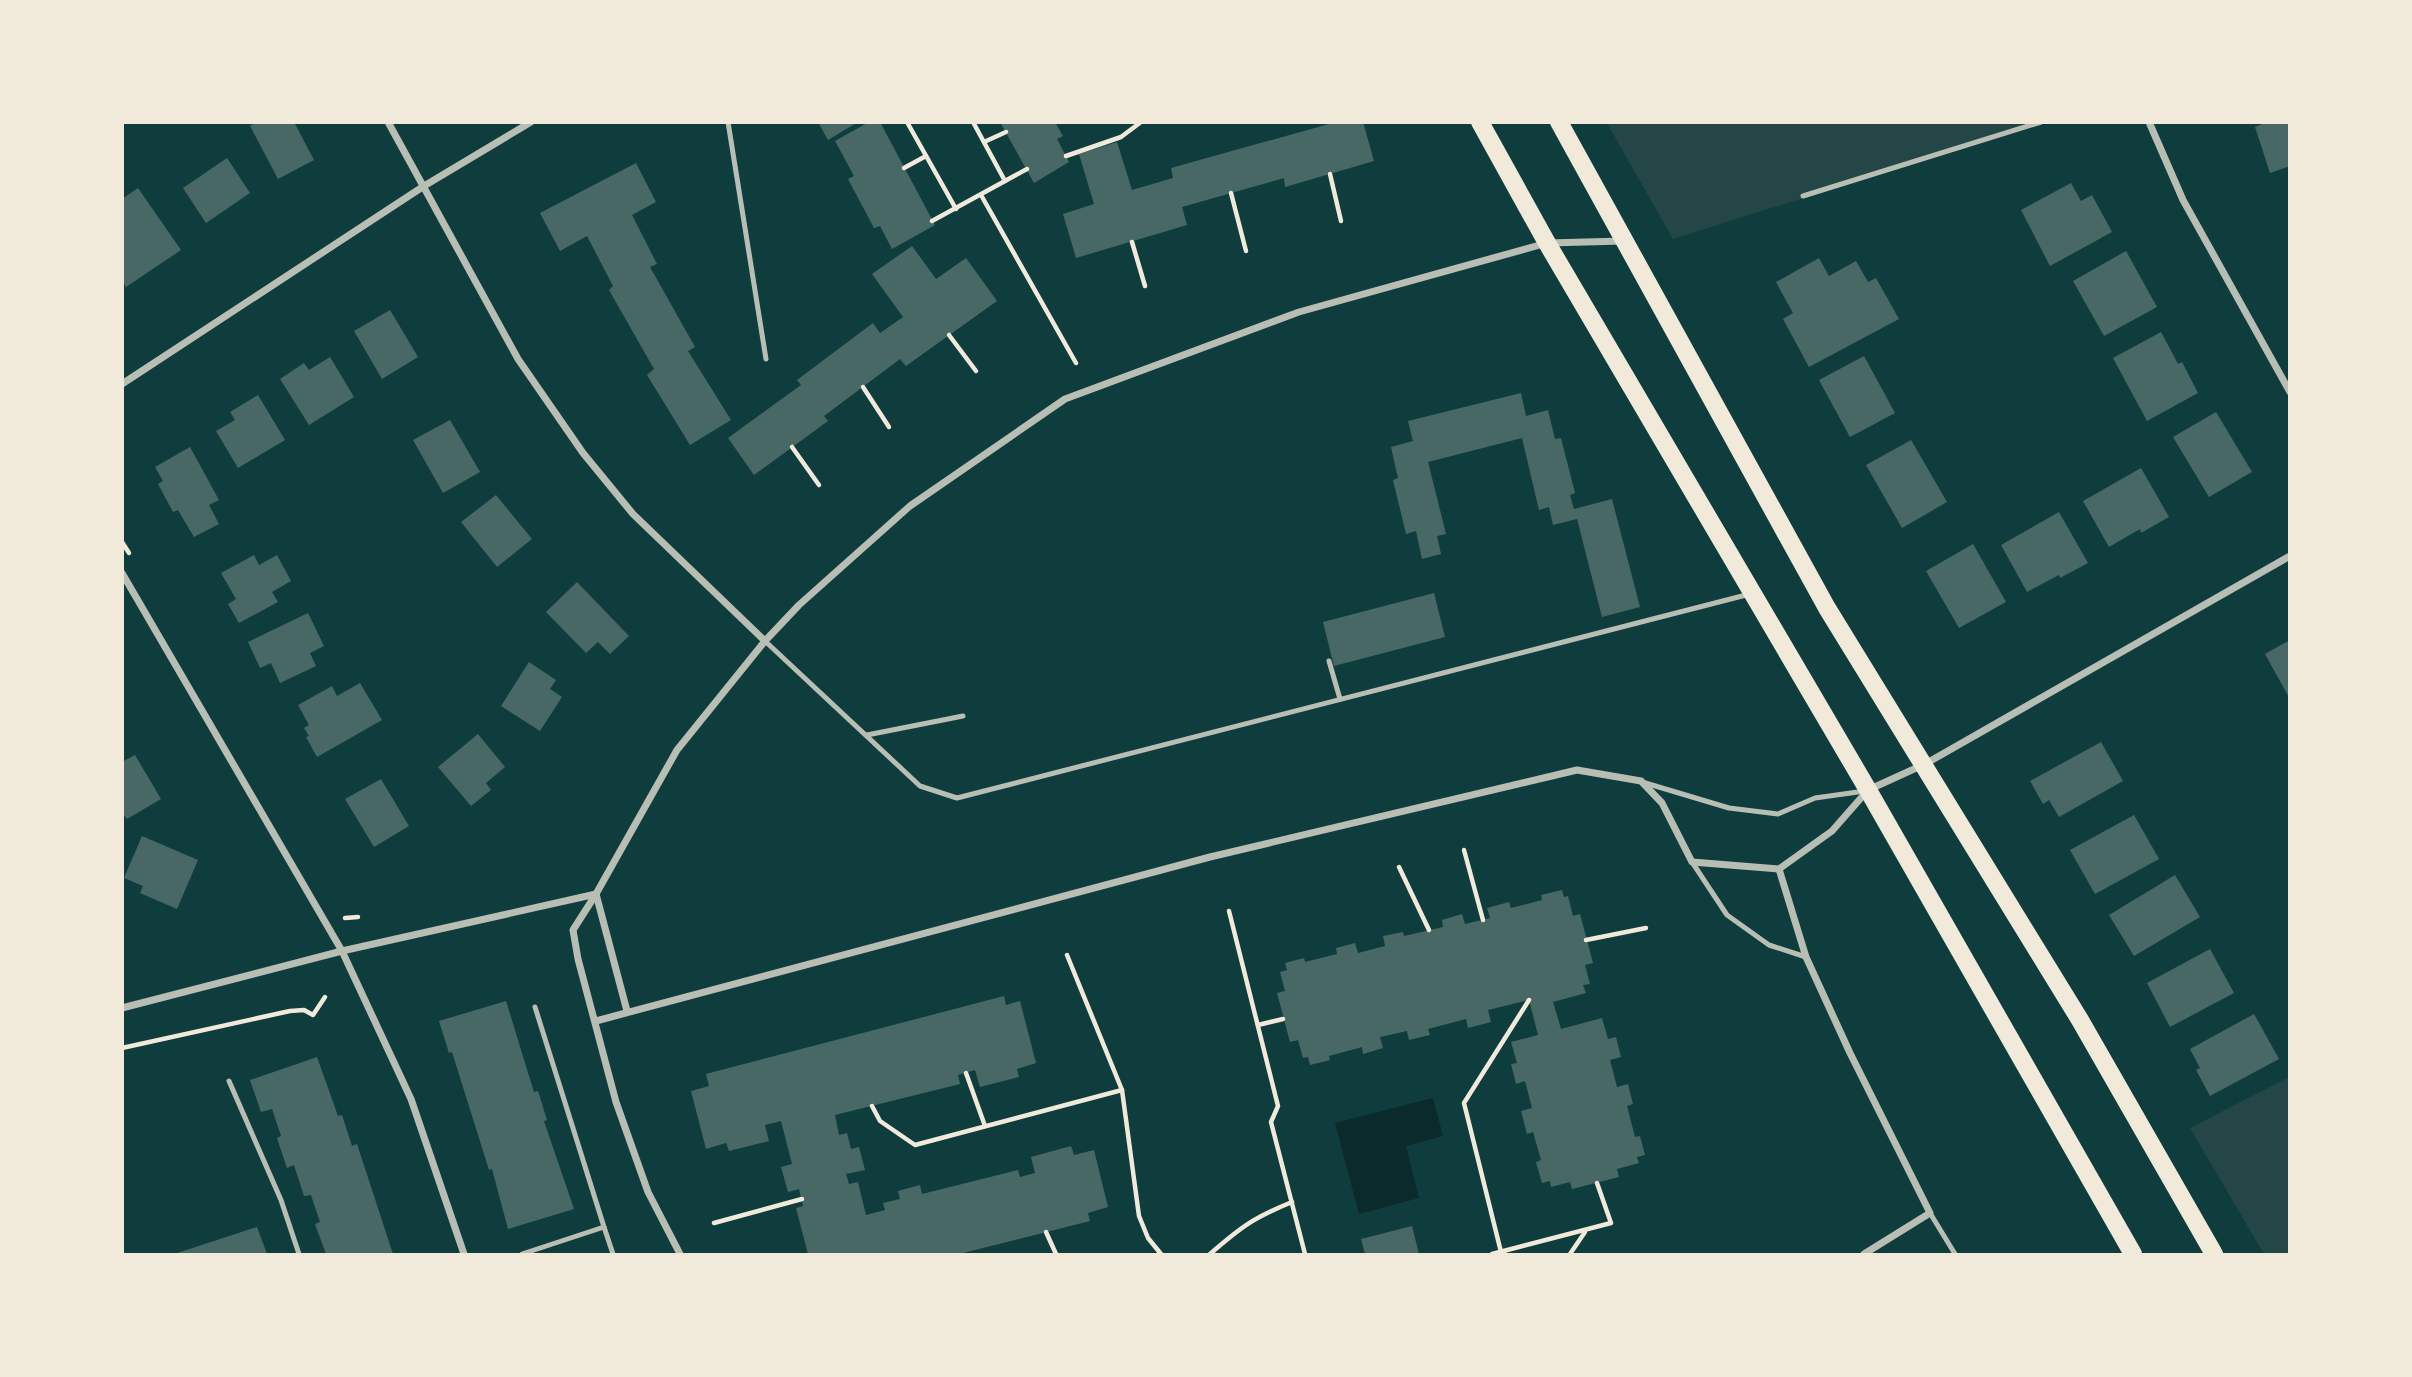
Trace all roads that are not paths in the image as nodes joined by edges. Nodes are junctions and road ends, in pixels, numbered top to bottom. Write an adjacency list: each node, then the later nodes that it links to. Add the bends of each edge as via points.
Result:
1 (388, 122): 8 (street)
2 (531, 122): 8 (street)
3 (728, 122): 12 (lane)
4 (1480, 122): 11 (main road)
5 (1559, 122): 10 (main road)
6 (2041, 122): 9 (lane)
7 (2149, 122): 14 (street, via 2183,200)
8 (424, 186): 13 (street); 18 (street, via 518,359 583,453 633,514)
9 (1803, 196)
10 (1624, 241): 11 (street); 23 (main road, via 1828,608)
11 (1547, 243): 17 (main road); 18 (street, via 1299,312 1065,399 910,506)
12 (766, 359)
13 (122, 384)
14 (2290, 391)
15 (2290, 556): 23 (street)
16 (122, 573): 29 (street)
17 (1754, 593): 20 (lane); 25 (main road)
18 (765, 641): 22 (lane); 28 (street, via 677,750)
19 (1329, 661): 20 (lane)
20 (1340, 699): 22 (lane, via 957,798 920,786)
21 (963, 716): 22 (lane)
22 (867, 735)
23 (1924, 764): 25 (street); 46 (main road, via 2080,1020)
24 (1640, 781): 25 (lane, via 1729,808 1778,814 1815,797); 26 (street, via 1662,803); 33 (street, via 1577,770 1210,857)
25 (1868, 790): 27 (street, via 1832,831); 45 (main road)
26 (1692, 862): 27 (street); 30 (lane, via 1727,915 1769,945)
27 (1779, 869): 30 (street)
28 (596, 894): 29 (street); 33 (street); 34 (street, via 573,930)
29 (342, 951): 32 (street); 39 (street, via 411,1099)
30 (1806, 957): 36 (street)
31 (535, 1007): 37 (lane)
32 (122, 1008)
33 (627, 1011): 34 (street)
34 (596, 1021): 42 (street, via 616,1102 648,1192)
35 (229, 1081): 38 (lane, via 281,1200)
36 (1930, 1213): 43 (street); 44 (lane)
37 (604, 1227): 40 (lane); 41 (lane)
38 (299, 1255)
39 (464, 1255)
40 (522, 1255)
41 (613, 1255)
42 (680, 1255)
43 (1864, 1255)
44 (1955, 1255)
45 (2133, 1255)
46 (2214, 1255)

